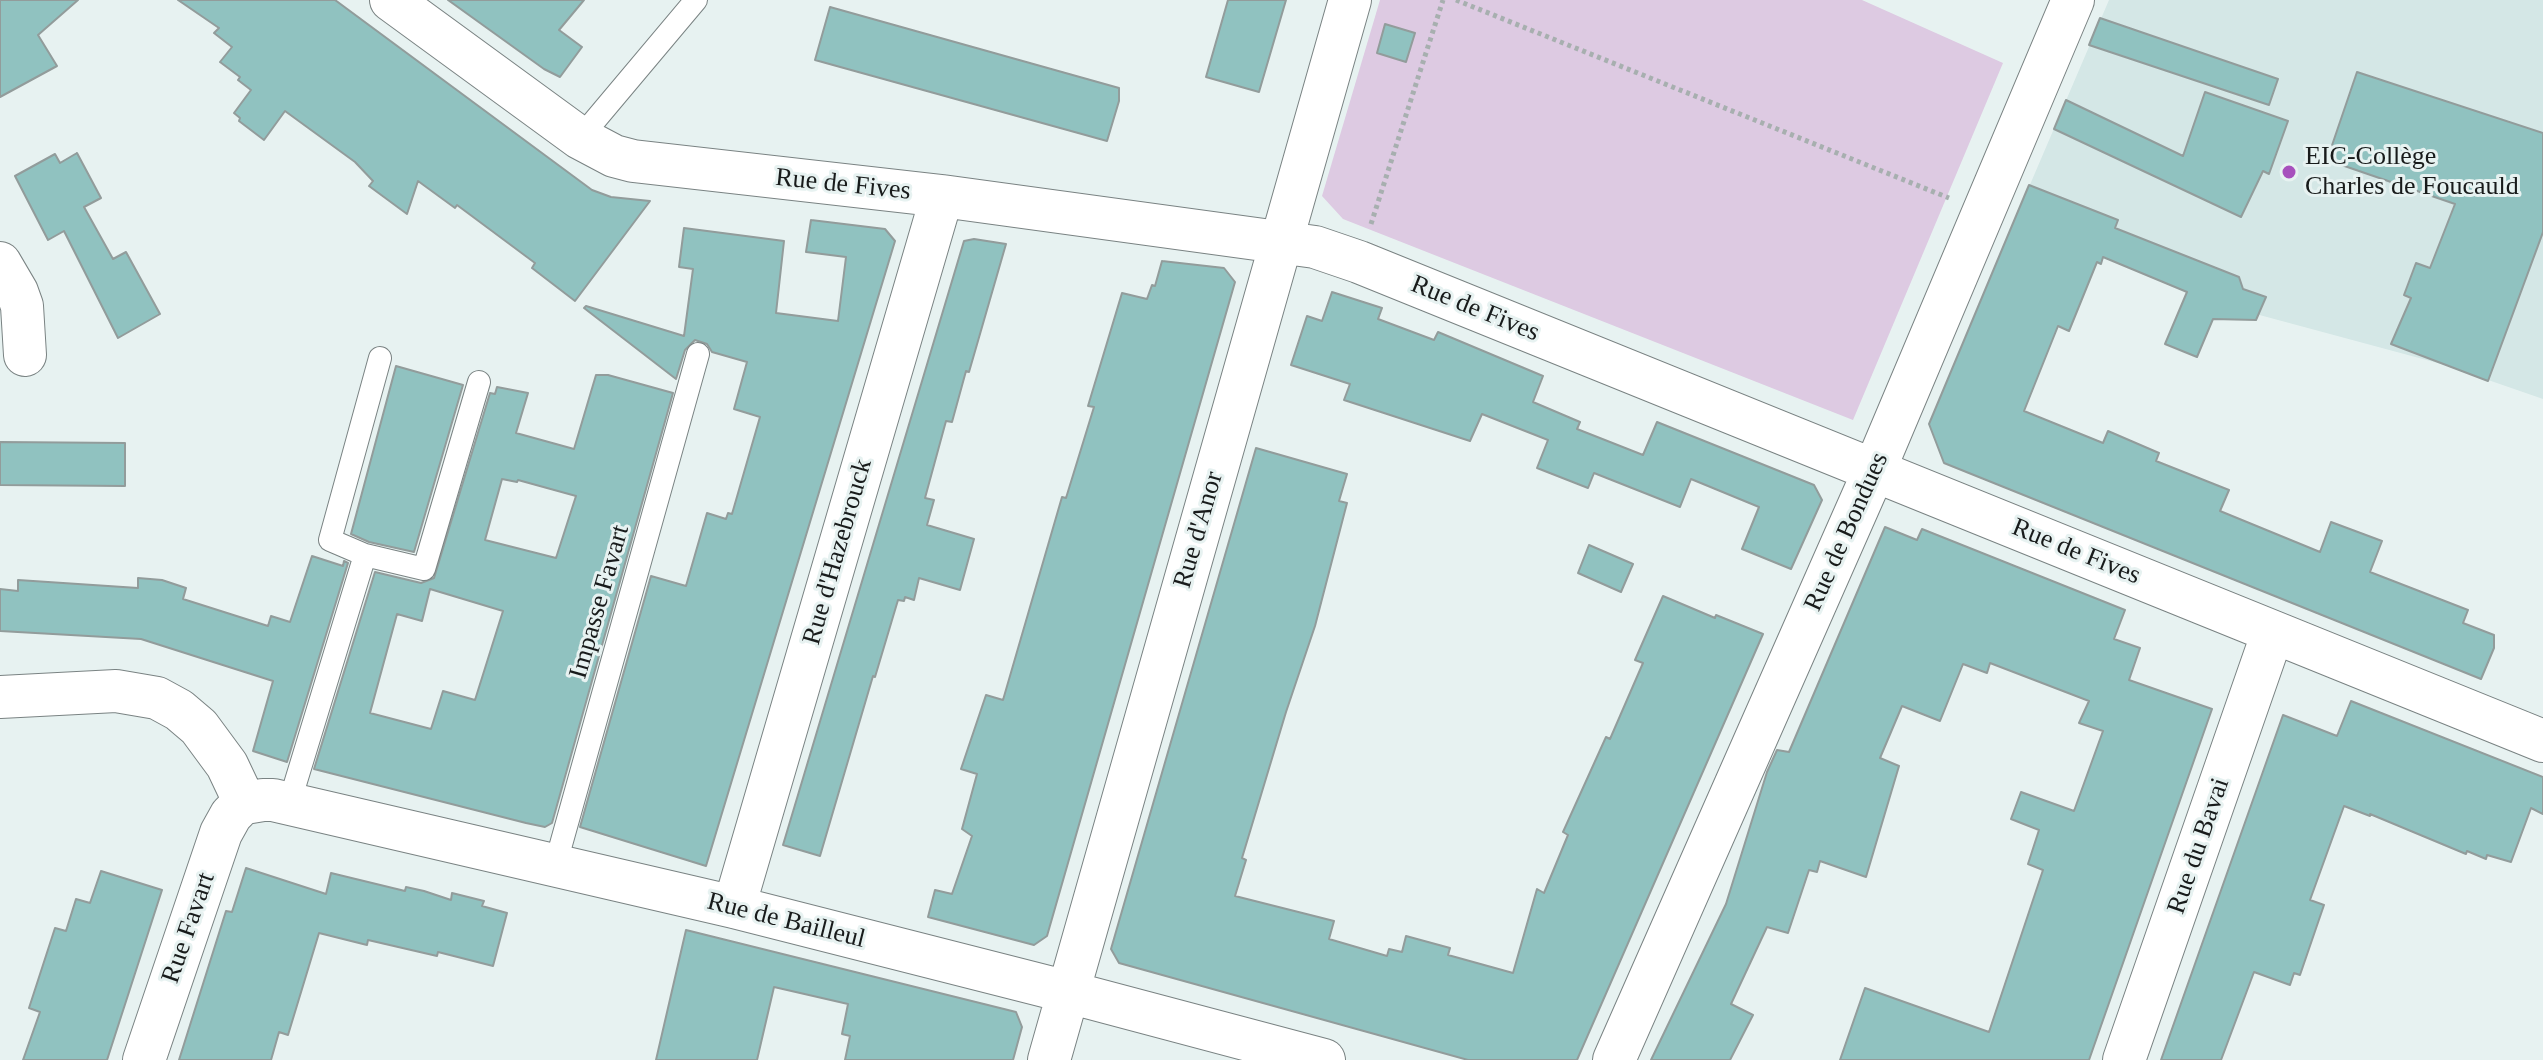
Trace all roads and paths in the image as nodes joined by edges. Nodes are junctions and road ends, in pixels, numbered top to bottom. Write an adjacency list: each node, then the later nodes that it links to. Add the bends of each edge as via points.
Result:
1 (391, 0): 7 (street, Rue de Fives)
2 (696, 0): 7 (lane)
3 (1350, 0): 10 (street, Rue d'Anor)
4 (1443, 0): 11 (path)
5 (1456, 0): 9 (path)
6 (2073, 0): 9 (street, Rue de Bondues)
7 (580, 138): 8 (street, Rue de Fives, via 633,161)
8 (942, 196): 10 (street, Rue de Fives); 25 (street, Rue d'Hazebrouck)
9 (1983, 212): 17 (street, Rue de Bondues)
10 (1281, 241): 11 (street, Rue de Fives); 26 (street, Rue d'Anor)
11 (1359, 262): 17 (street, Rue de Fives)
12 (0, 263): 14 (street, via 22,306)
13 (698, 354): 24 (lane, Impasse Favart)
14 (25, 355)
15 (380, 358): 18 (lane, via 330,540)
16 (479, 382): 18 (lane, via 424,569)
17 (1874, 471): 19 (street, Rue de Fives); 30 (street, Rue de Bondues)
18 (365, 555): 23 (lane)
19 (2273, 632): 21 (street, Rue de Fives); 31 (street, Rue du Bavai)
20 (0, 697): 22 (street, via 116,691 157,698 199,727 227,765)
21 (2543, 741)
22 (245, 803): 23 (street, Rue de Bailleul); 27 (street, Rue Favart, via 221,833)
23 (289, 804): 24 (street, Rue de Bailleul)
24 (555, 866): 25 (street, Rue de Bailleul)
25 (734, 907): 26 (street, Rue de Bailleul)
26 (1068, 992): 28 (street, Rue d'Anor); 29 (street, Rue de Bailleul)
27 (144, 1060)
28 (1049, 1060)
29 (1324, 1060)
30 (1614, 1060)
31 (2124, 1060)

